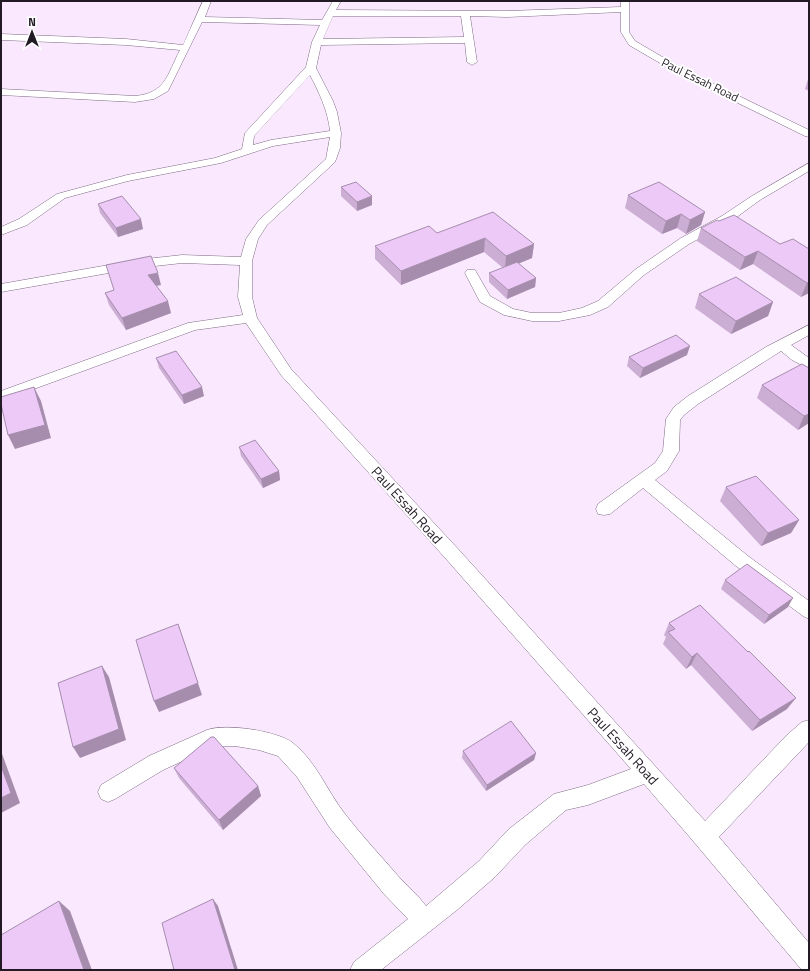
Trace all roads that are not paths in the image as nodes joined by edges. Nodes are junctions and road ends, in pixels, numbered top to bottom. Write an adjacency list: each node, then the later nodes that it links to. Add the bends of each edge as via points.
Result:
1 (208, 1): 5 (street)
2 (625, 5): 4 (street, via 507,14); 14 (street, Paul Essah Road, via 625,32 632,43 680,71)
3 (331, 12): 4 (street, via 456,10); 5 (street); 8 (street)
4 (465, 14): 7 (street)
5 (200, 19): 9 (street)
6 (1, 37): 9 (street, via 126,42)
7 (469, 40): 8 (street); 10 (street)
8 (317, 42): 11 (street)
9 (186, 48): 12 (street, via 165,89 149,98)
10 (472, 62)
11 (311, 68): 13 (street, Paul Essah Road, via 330,105); 15 (street, via 249,135)
12 (1, 92)
13 (336, 133): 15 (street, via 271,143); 18 (street, Paul Essah Road, via 335,152 331,160 263,223 252,239)
14 (809, 134)
15 (247, 150): 17 (street, via 212,162 127,178 61,196 23,222)
16 (809, 166): 19 (street, via 726,219 685,241 640,272 603,304 585,312 559,317 532,317 508,312 485,299)
17 (1, 231)
18 (246, 261): 20 (street, via 182,259 138,264); 21 (street, Paul Essah Road, via 245,297)
19 (471, 273)
20 (1, 288)
21 (250, 318): 25 (street, via 193,326); 30 (street, Paul Essah Road, via 286,372)
22 (809, 329): 23 (street)
23 (783, 345): 24 (street); 26 (street, via 771,350 680,411 673,419 671,451 667,459 661,468)
24 (809, 364)
25 (1, 396)
26 (644, 480): 27 (street); 28 (street, via 742,561)
27 (604, 509)
28 (809, 611)
29 (809, 728): 32 (street)
30 (647, 773): 32 (street, Paul Essah Road); 33 (street, via 588,795 561,801 516,837 482,874)
31 (108, 792): 33 (street, via 156,763 214,737 259,740 285,749 304,770 337,821)
32 (704, 837): 34 (street, Paul Essah Road)
33 (424, 921): 35 (street)
34 (809, 961)
35 (362, 970)

